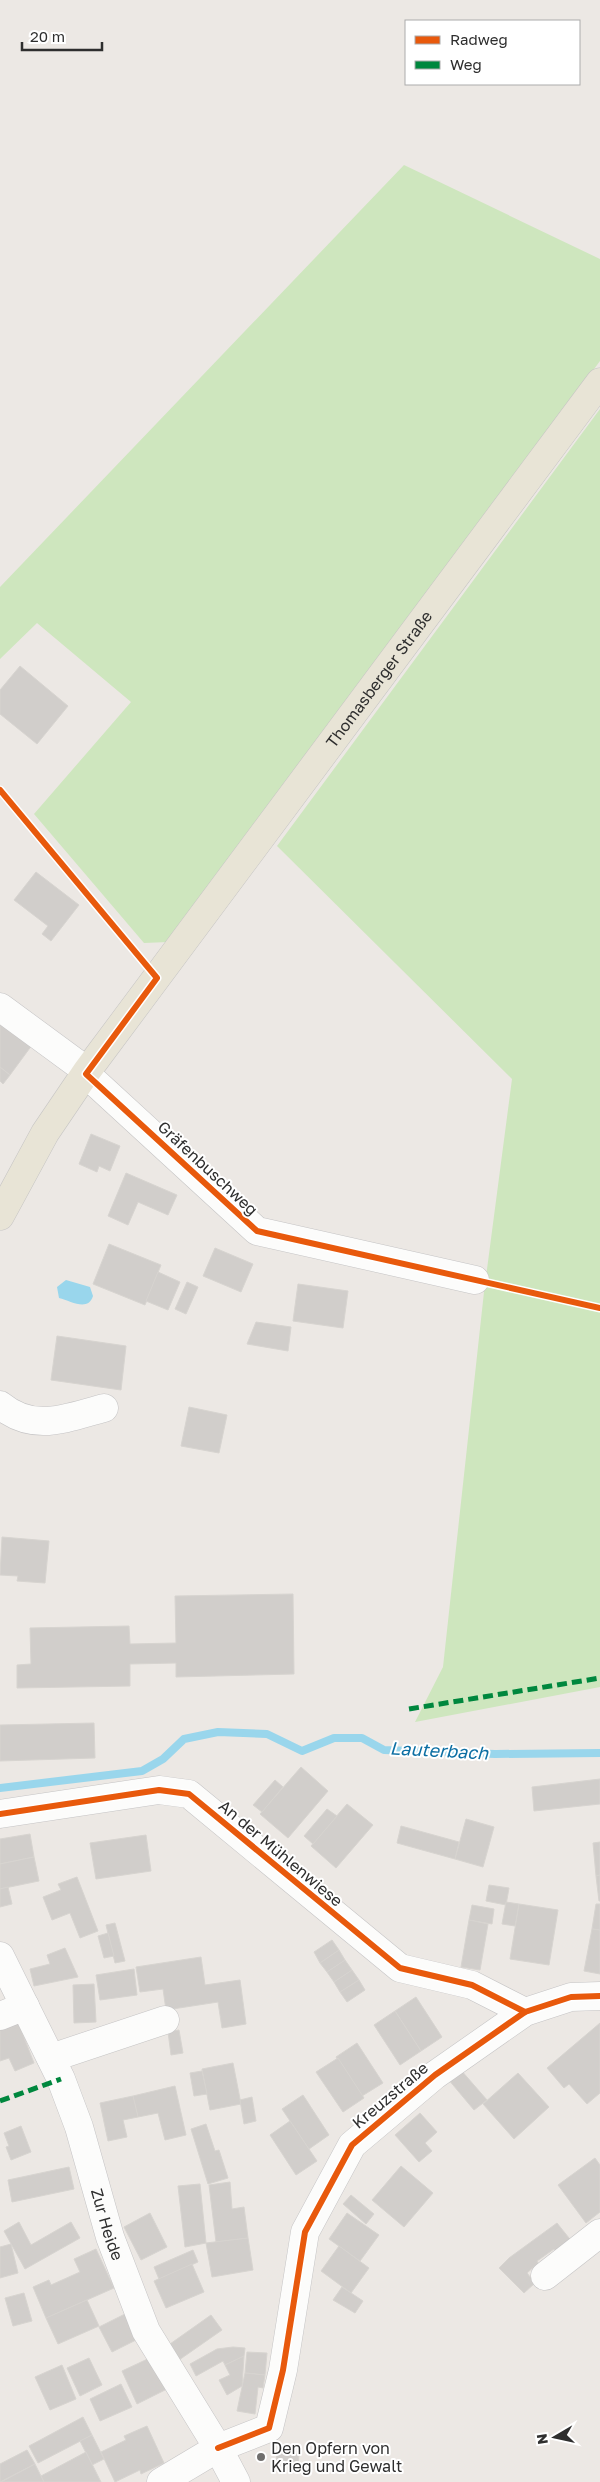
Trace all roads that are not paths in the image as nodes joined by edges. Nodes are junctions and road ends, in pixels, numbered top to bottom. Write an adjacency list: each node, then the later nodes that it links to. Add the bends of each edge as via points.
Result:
1 (600, 382): 3 (main road, Thomasberger Straße)
2 (0, 1007): 3 (street, Gräfenbuschweg)
3 (86, 1073): 4 (main road, Thomasberger Straße, via 44,1133); 5 (street, Gräfenbuschweg, via 256,1232)
4 (0, 1216)
5 (475, 1280)
6 (0, 1405): 7 (street, via 10,1413 38,1422)
7 (104, 1408)
8 (0, 1814): 12 (street, An der Mühlenwiese, via 159,1790 189,1794 400,1968 472,1985)
9 (4, 1972): 11 (street, Zur Heide)
10 (600, 1996): 12 (street, Kreuzstraße, via 571,1997)
11 (25, 2006): 13 (street); 15 (street, Zur Heide)
12 (525, 2012): 18 (street, Kreuzstraße, via 435,2075 352,2145 305,2232 283,2370 269,2428)
13 (0, 2016)
14 (165, 2020): 15 (street)
15 (51, 2058): 18 (street, Zur Heide, via 79,2127 110,2237 146,2331)
16 (600, 2233): 17 (street)
17 (545, 2276)
18 (218, 2448): 19 (street); 20 (street, Zur Heide)
19 (161, 2482)
20 (236, 2482)

